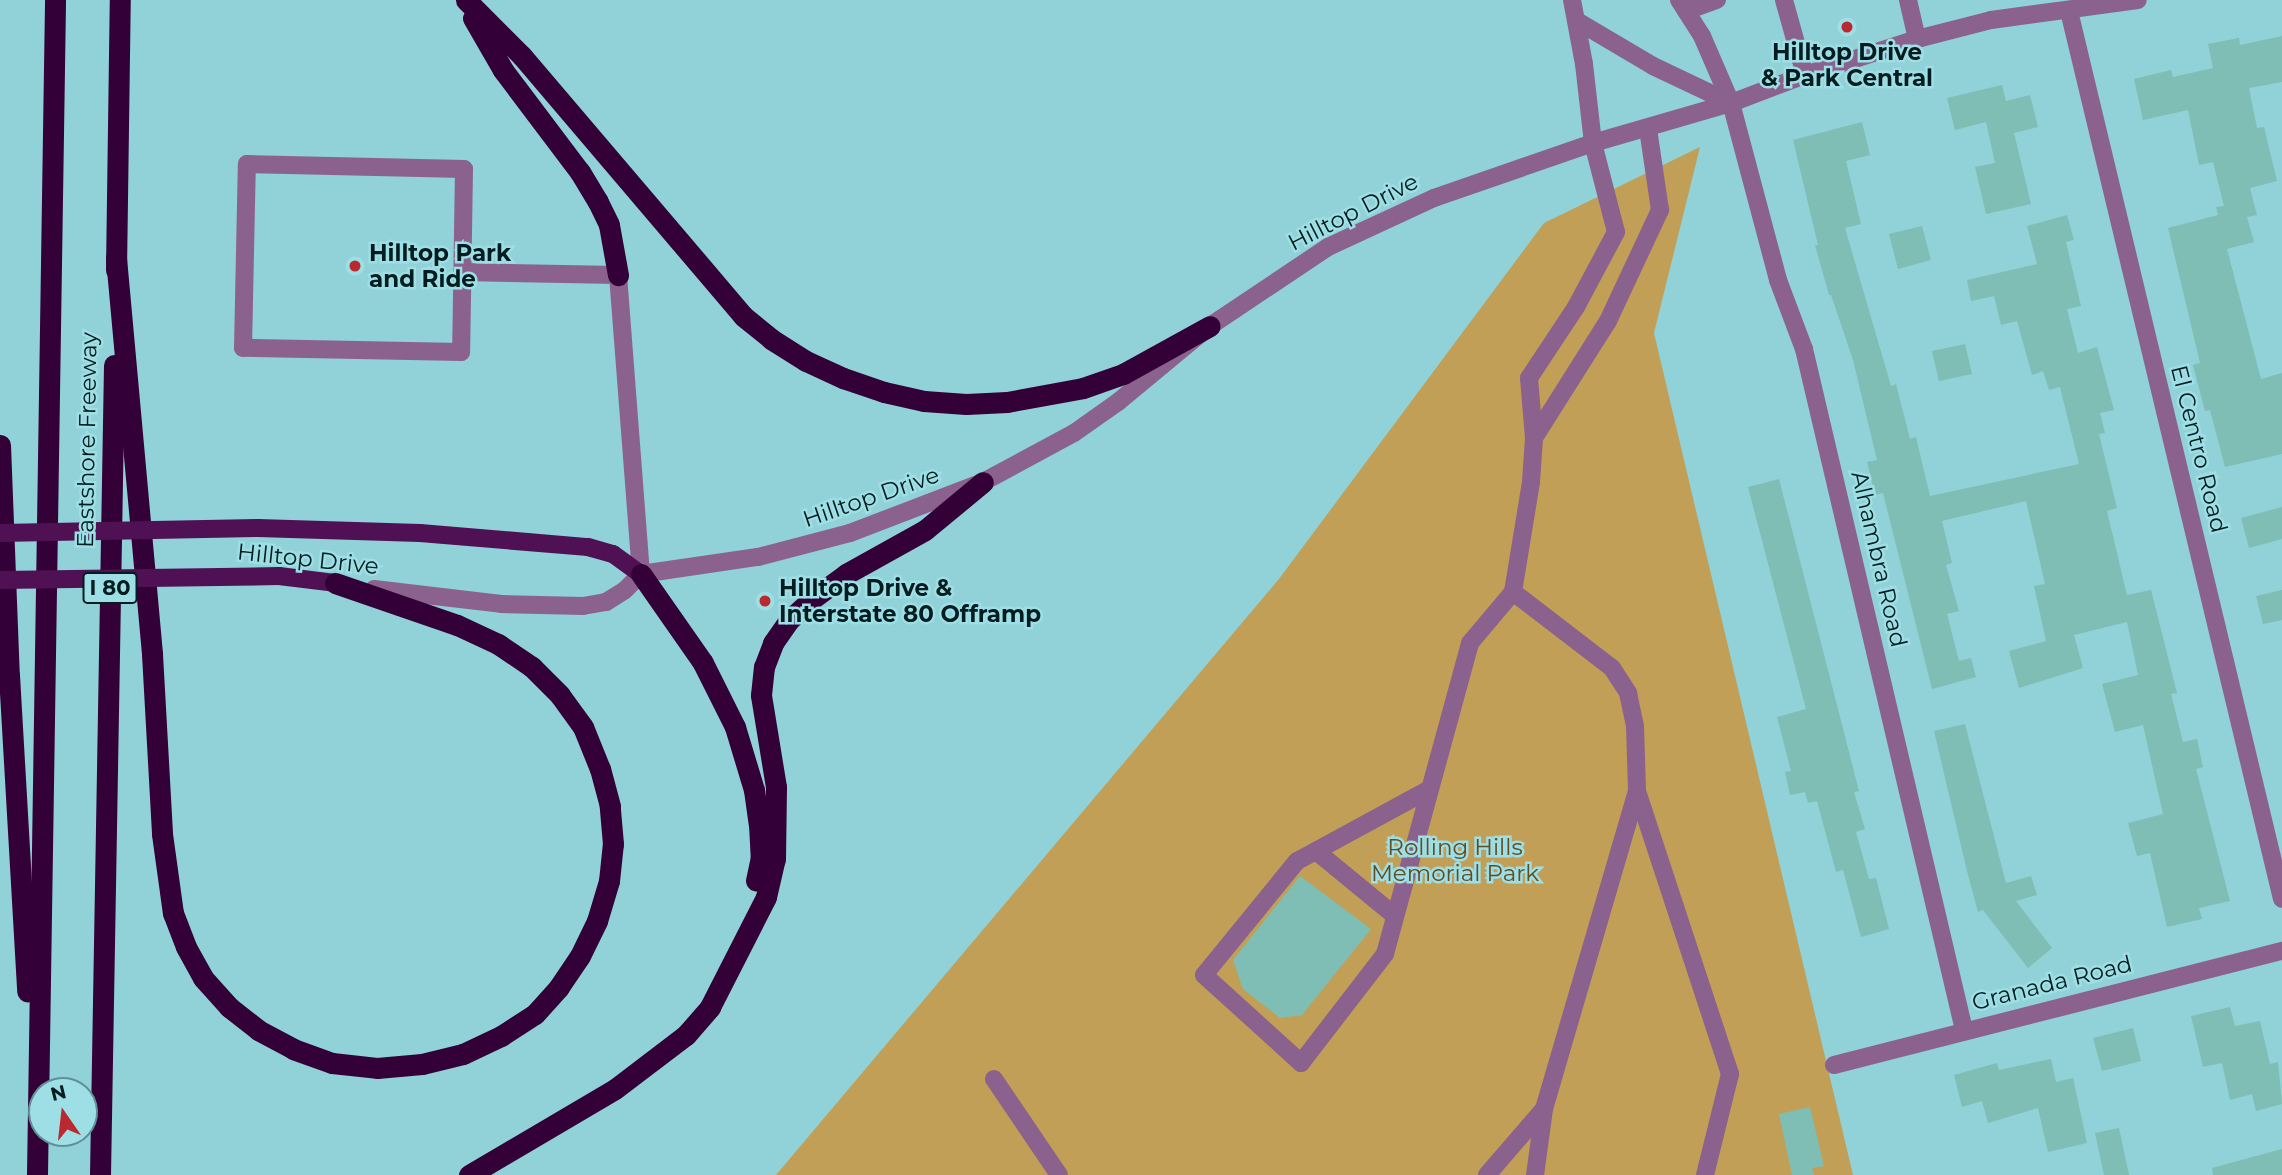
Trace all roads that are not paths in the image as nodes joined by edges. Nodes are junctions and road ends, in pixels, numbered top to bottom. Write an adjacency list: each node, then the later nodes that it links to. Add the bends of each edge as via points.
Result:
1 (55, 0): 40 (highway, Eastshore Freeway)
2 (120, 0): 17 (highway, Eastshore Freeway / I 80)
3 (464, 0): 19 (highway, via 503,70 598,202 609,225); 20 (highway, via 522,56 743,316 783,346 843,378 924,401 1020,400 1083,388 1123,374)
4 (1572, 0): 11 (street)
5 (1717, 0): 9 (street)
6 (1784, 0): 13 (street)
7 (1908, 0): 12 (street)
8 (2138, 0): 10 (street, Hilltop Drive)
9 (1682, 5): 14 (street, Alhambra Road, via 1702,36)
10 (2069, 11): 12 (street, Hilltop Drive, via 1991,20); 32 (street, El Centro Road)
11 (1577, 21): 14 (street, via 1653,66); 16 (street)
12 (1917, 40): 13 (street, Hilltop Drive)
13 (1805, 75): 14 (street, Hilltop Drive)
14 (1731, 103): 15 (street, Hilltop Drive); 36 (street, Alhambra Road, via 1778,280 1804,349)
15 (1648, 129): 16 (street, Hilltop Drive); 21 (street, via 1660,210 1608,321)
16 (1592, 143): 20 (street, Hilltop Drive, via 1434,198 1328,247); 21 (street, via 1616,232 1576,307 1529,378)
17 (116, 258): 27 (highway, via 152,654 163,847 173,913 203,978 258,1030 293,1049 343,1065 422,1064 463,1054 501,1037 535,1014 559,987 597,921 609,881 613,844 610,806 583,727 561,695 532,667 498,643 457,625); 41 (highway, Eastshore Freeway / I 80)
18 (462, 272): 18 (street, via 464,169 247,164 243,348 461,352); 19 (street)
19 (618, 275): 25 (street)
20 (1210, 326): 23 (street, Hilltop Drive, via 1074,433)
21 (1534, 438): 28 (street)
22 (0, 444): 40 (highway)
23 (983, 482): 25 (street, Hilltop Drive, via 803,547 713,566); 34 (highway, via 925,530 816,596 789,620 773,643 761,695 776,787 775,859 766,897)
24 (0, 533): 25 (main road, Hilltop Drive, bridge, via 258,528 420,533 588,547 613,554)
25 (641, 574): 27 (street, Hilltop Drive, via 606,602 583,606 501,604); 34 (highway, via 703,663 736,727 747,760 761,857)
26 (0, 580): 27 (main road, Hilltop Drive, bridge, via 279,576)
27 (335, 583)
28 (1513, 592): 29 (street, via 1470,643); 30 (street, via 1612,667 1628,693 1635,726)
29 (1428, 790): 31 (street); 33 (street)
30 (1637, 791): 39 (street); 46 (street, via 1730,1074)
31 (1316, 850): 33 (street); 33 (street, via 1297,861 1204,975 1301,1063 1385,954)
32 (2282, 899)
33 (1395, 916)
34 (740, 947): 42 (highway, via 710,1007 652,1064)
35 (2282, 951): 36 (street, Granada Road)
36 (1964, 1030): 37 (street, Granada Road)
37 (1834, 1065)
38 (994, 1079): 43 (street)
39 (1544, 1109): 44 (street); 45 (street)
40 (37, 1170)
41 (100, 1175)
42 (468, 1175)
43 (1059, 1175)
44 (1487, 1175)
45 (1535, 1175)
46 (1705, 1175)

